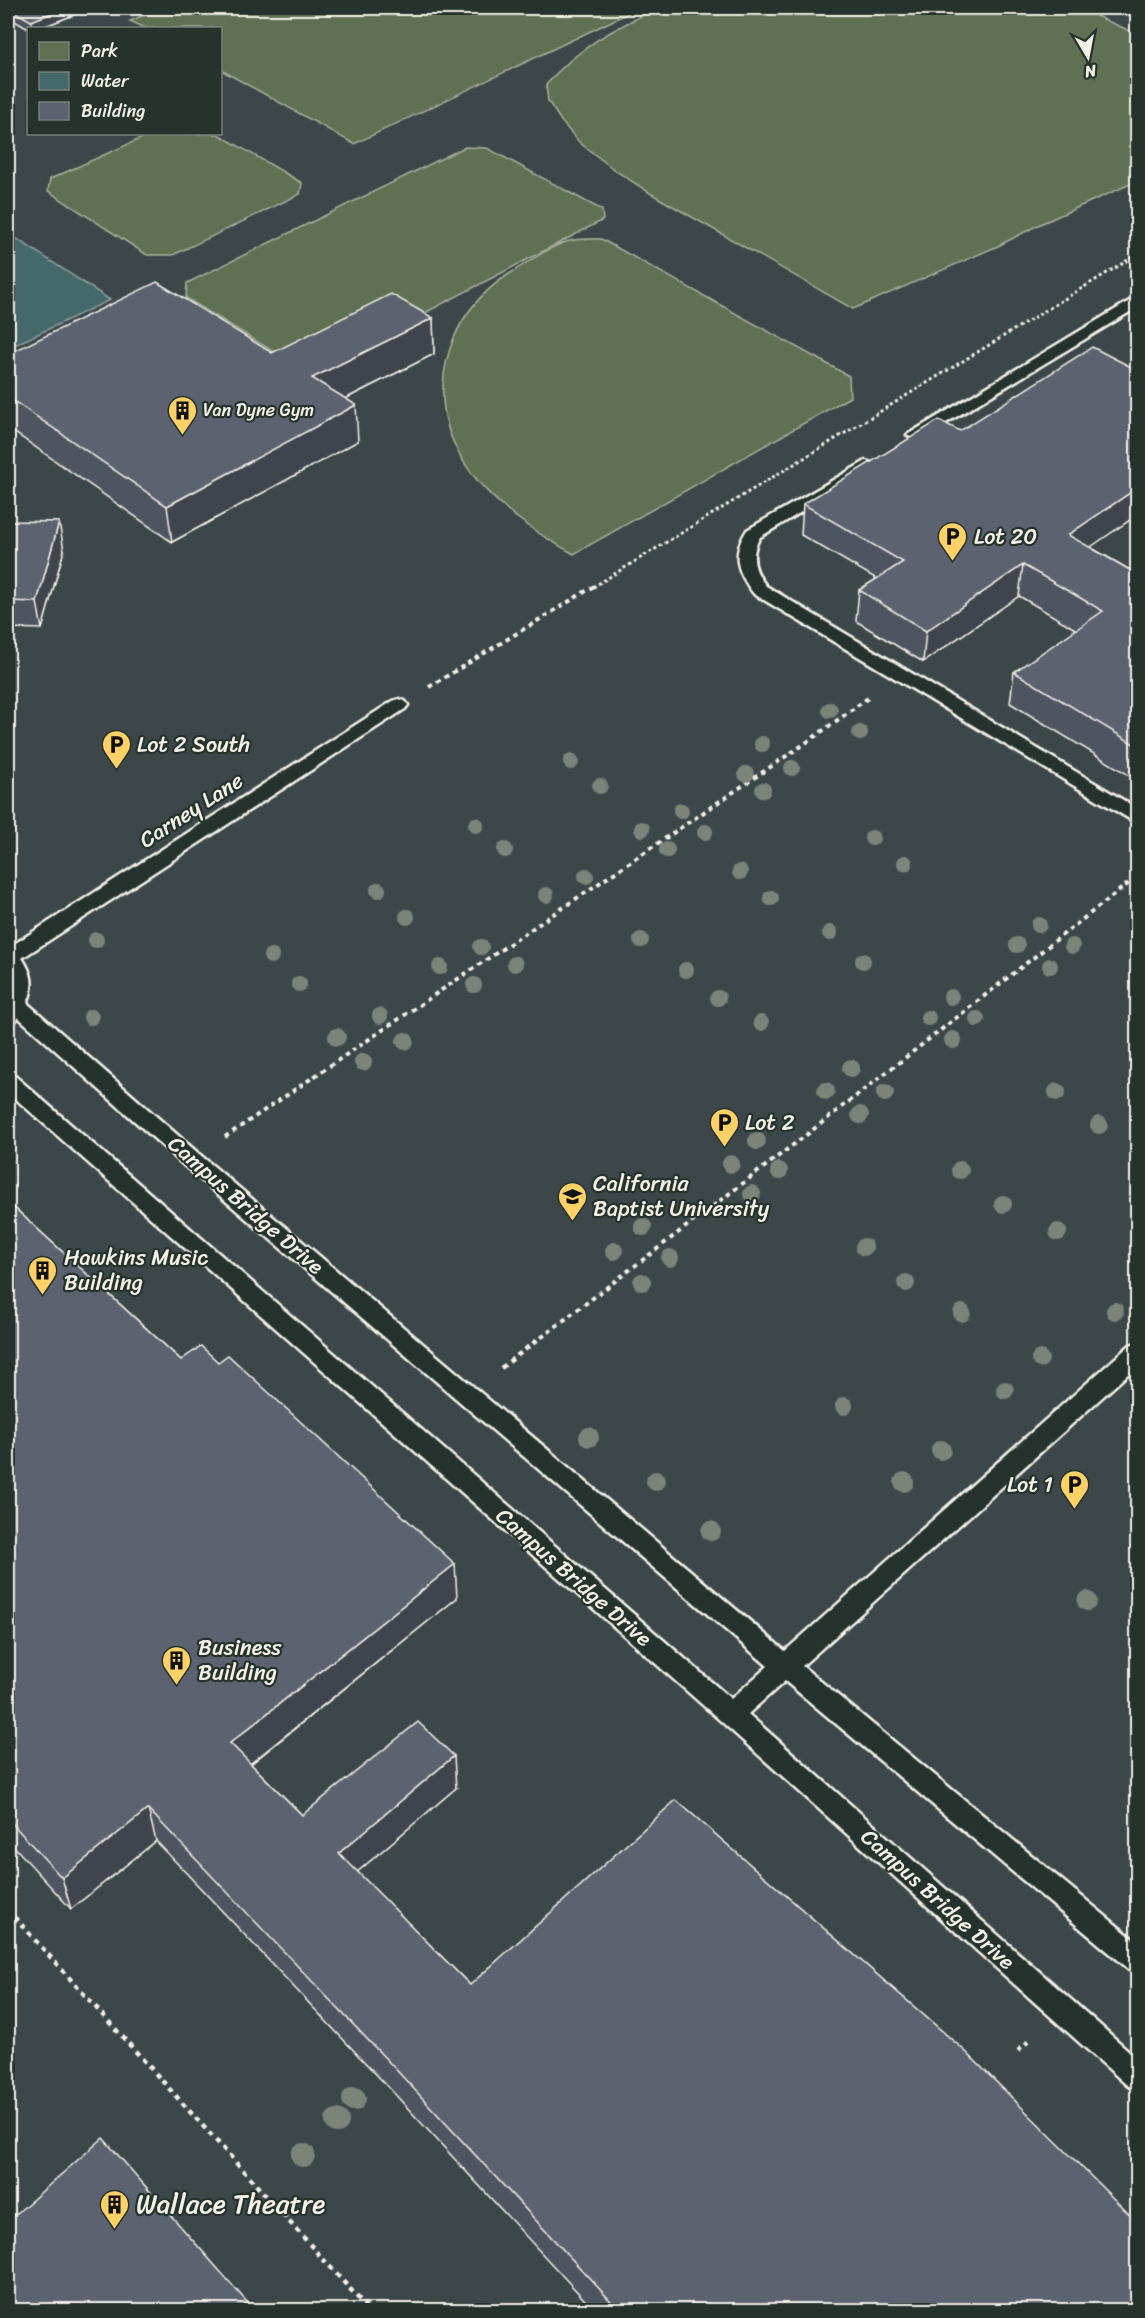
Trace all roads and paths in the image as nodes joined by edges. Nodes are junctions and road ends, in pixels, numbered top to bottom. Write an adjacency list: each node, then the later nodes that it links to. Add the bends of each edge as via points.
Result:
1 (1137, 254): 6 (path)
2 (1137, 300): 3 (lane)
3 (906, 441)
4 (885, 454): 7 (lane, via 753,534 745,547 749,577 760,590)
5 (868, 698): 12 (path)
6 (399, 705): 9 (lane, Carney Lane)
7 (1137, 818)
8 (1137, 876): 14 (path)
9 (9, 955): 10 (lane, via 19,966 23,979 23,992)
10 (12, 1010): 15 (lane, Campus Bridge Drive)
11 (8, 1081): 16 (lane, Campus Bridge Drive)
12 (225, 1137)
13 (1137, 1351): 15 (lane)
14 (501, 1368)
15 (785, 1666): 16 (lane); 18 (lane, Campus Bridge Drive)
16 (731, 1714): 21 (lane, Campus Bridge Drive)
17 (8, 1910): 22 (path)
18 (1137, 1960)
19 (1031, 2039): 20 (path)
20 (1018, 2051)
21 (1137, 2077)
22 (369, 2310)

